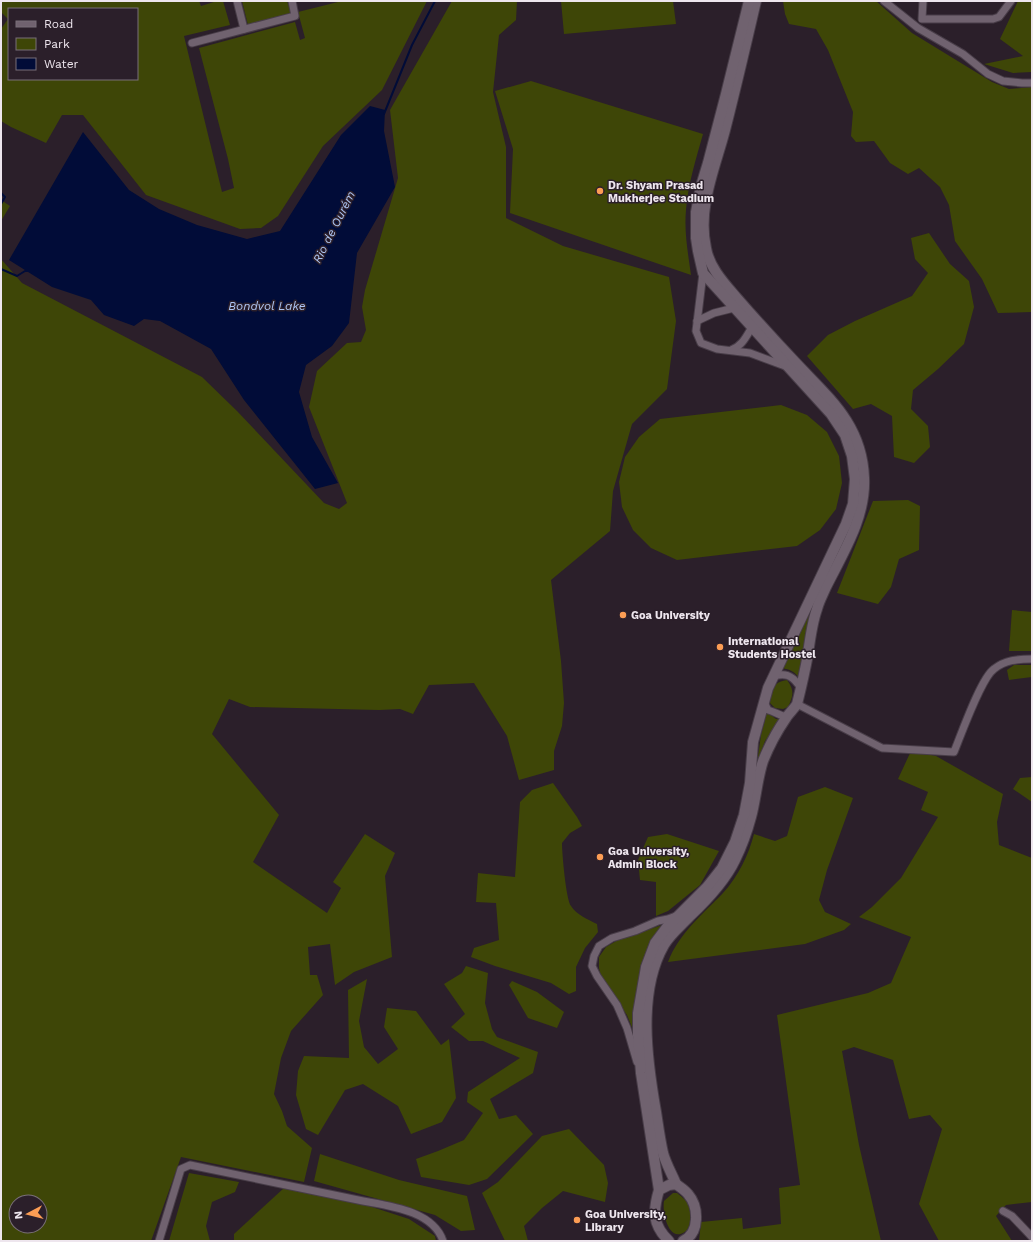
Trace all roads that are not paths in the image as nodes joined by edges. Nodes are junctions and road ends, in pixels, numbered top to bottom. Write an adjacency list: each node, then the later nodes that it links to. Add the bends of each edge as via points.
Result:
1 (236, 1): 7 (street)
2 (292, 1): 7 (street, via 296,16)
3 (884, 1): 9 (street, via 918,28 963,54 988,74 1003,81)
4 (923, 1): 5 (street, via 922,19 993,19 999,17)
5 (1011, 1)
6 (752, 3): 10 (main road)
7 (244, 29): 8 (street)
8 (192, 43)
9 (1032, 83)
10 (714, 156): 11 (main road, via 701,186 696,212 696,238); 16 (main road, via 704,213 706,250 724,283)
11 (703, 273): 12 (main road); 13 (street)
12 (734, 308): 13 (street); 14 (main road)
13 (697, 321): 15 (street, via 696,331 701,343 717,349)
14 (752, 327): 15 (street, via 742,344); 16 (main road)
15 (730, 350): 16 (street)
16 (789, 363): 18 (main road, via 845,435 852,456 855,479 853,504 846,524); 20 (main road, via 838,408 854,431 862,454 864,479 862,506 854,528 817,607)
17 (1032, 659): 20 (street, via 1014,660 992,670 984,682 954,752 882,748)
18 (774, 676): 19 (street, via 790,675); 21 (main road)
19 (798, 684): 20 (main road)
20 (798, 699): 22 (main road)
21 (764, 702): 22 (street, via 768,710); 23 (main road, via 753,742 750,783 744,815 735,842 722,868 708,887)
22 (786, 717): 25 (main road, via 763,761 751,817 735,861 713,892 675,930 664,946 649,990 646,1013 649,1076 664,1154)
23 (679, 915): 24 (main road, via 655,943 646,967 638,1013); 24 (street, via 612,938 599,946 594,956 592,966 617,1005)
24 (641, 1074): 26 (main road)
25 (676, 1184): 26 (main road); 29 (main road, via 688,1193 693,1201 697,1219 693,1234)
26 (659, 1190): 32 (main road, via 655,1218)
27 (1003, 1211): 28 (street, via 1012,1216)
28 (1032, 1237)
29 (686, 1240)
30 (159, 1241): 31 (street, via 180,1170 190,1165 407,1210 428,1221 436,1228)
31 (443, 1241)
32 (669, 1241)

